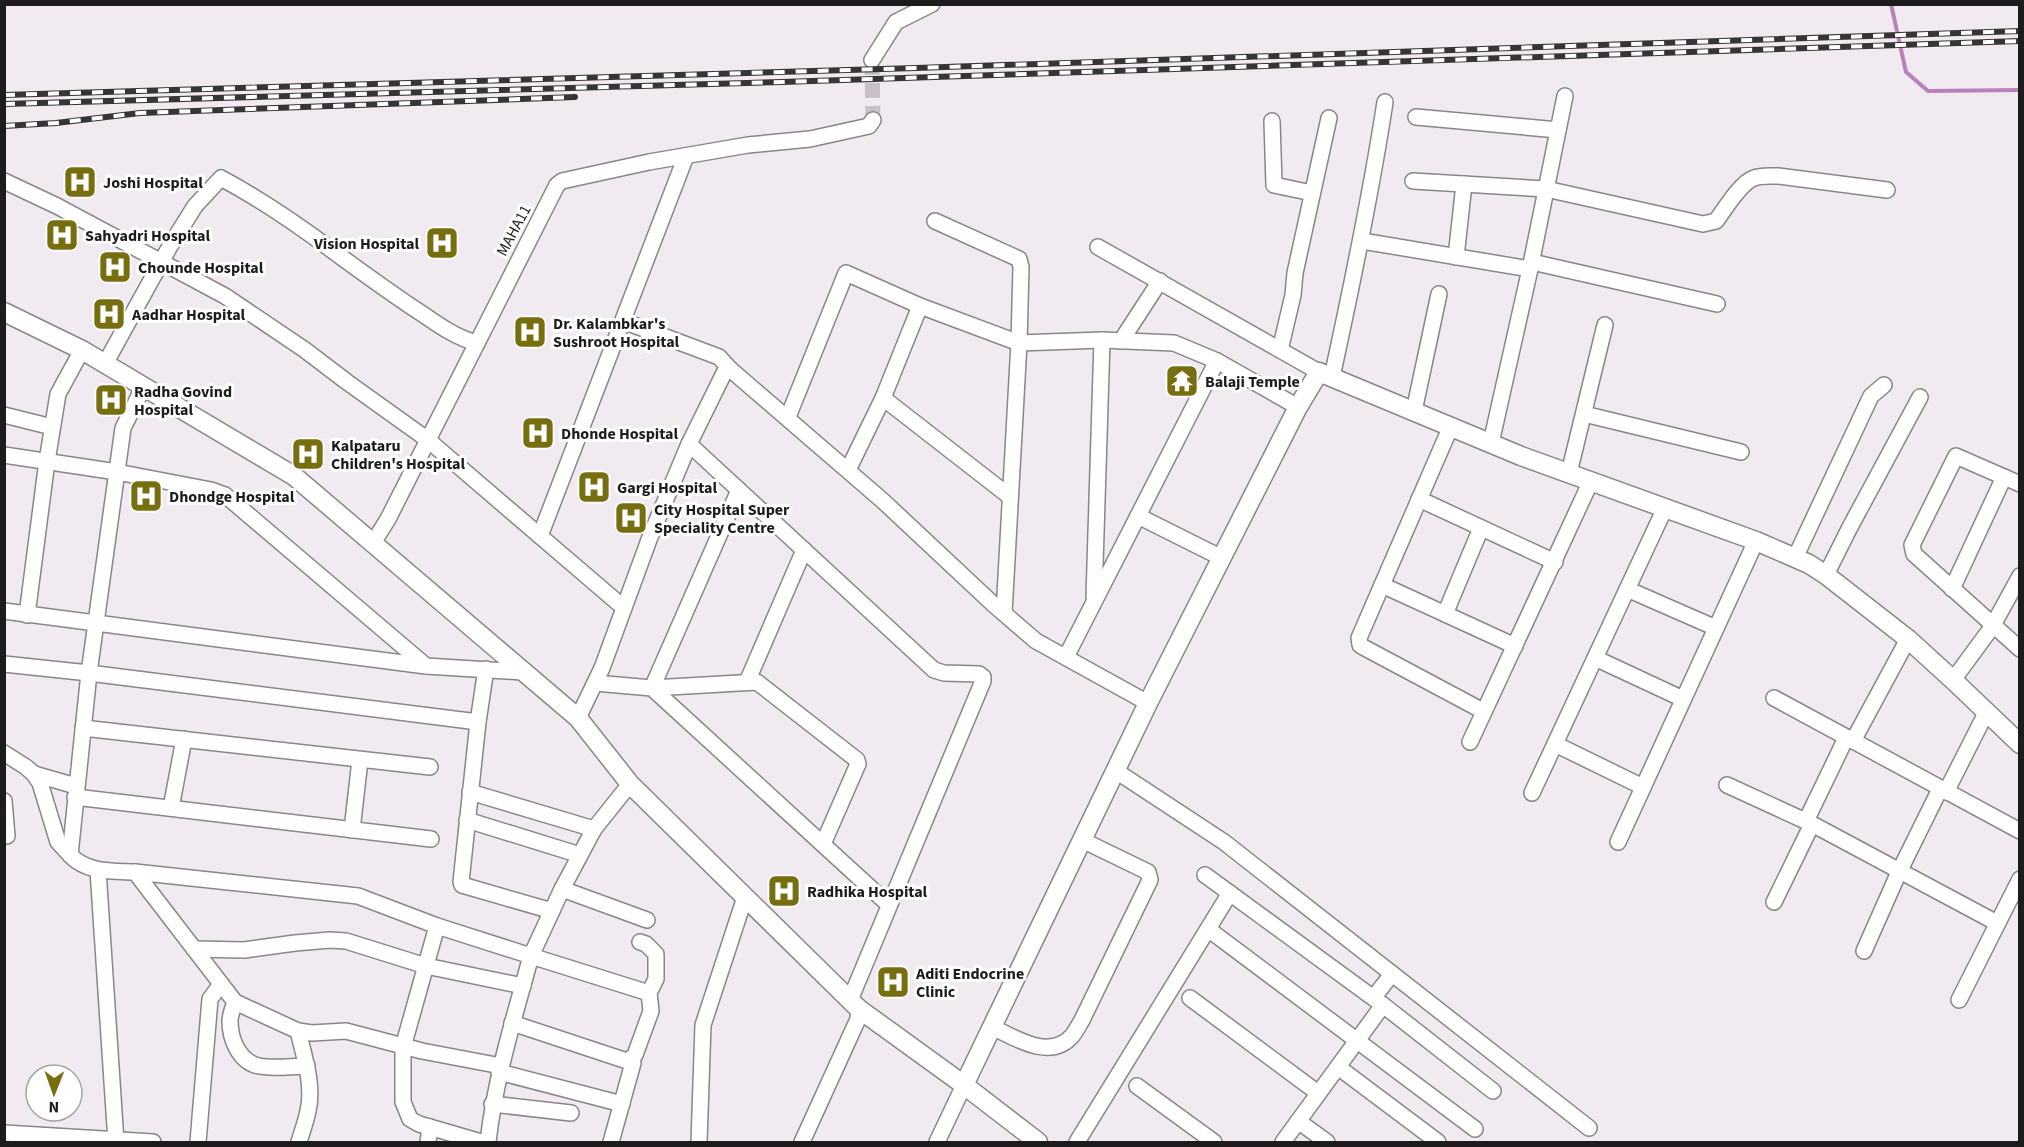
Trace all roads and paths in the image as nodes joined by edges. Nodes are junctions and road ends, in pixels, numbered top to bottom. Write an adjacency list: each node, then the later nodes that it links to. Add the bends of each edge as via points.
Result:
1 (932, 4): 2 (street, via 896,22)
2 (872, 60)
3 (1565, 96): 9 (street)
4 (1385, 102): 18 (street)
5 (1416, 117): 9 (street)
6 (1329, 118): 16 (street)
7 (873, 120): 10 (street, MAHA11, via 869,126 810,140)
8 (1272, 121): 16 (street, via 1274,185)
9 (1558, 130): 14 (street)
10 (686, 156): 28 (street); 32 (street, MAHA11, via 557,185)
11 (4, 181): 21 (street)
12 (1413, 181): 13 (street)
13 (1464, 184): 14 (street); 20 (street)
14 (1546, 189): 15 (street, via 1703,224 1716,221 1745,183 1763,176); 22 (street)
15 (1887, 190)
16 (1312, 193): 35 (street)
17 (935, 221): 33 (street, via 1019,259)
18 (1362, 241): 20 (street); 39 (street)
19 (1098, 247): 23 (street)
20 (1456, 257): 22 (street)
21 (161, 262): 32 (street, via 195,206 221,177 437,324); 37 (street); 51 (street, via 225,296)
22 (1531, 266): 25 (street); 52 (street)
23 (1160, 282): 31 (street); 35 (street)
24 (1438, 294): 45 (street)
25 (1717, 304)
26 (920, 306): 33 (street); 43 (street); 48 (street, via 846,273)
27 (4, 312): 34 (street)
28 (623, 321): 38 (street, via 722,358); 69 (street)
29 (1605, 325): 46 (street)
30 (1102, 340): 31 (street); 33 (street); 81 (street)
31 (1121, 341): 36 (street, via 1174,343)
32 (477, 343): 51 (street, MAHA11)
33 (1019, 343): 64 (street)
34 (82, 350): 37 (street); 50 (street, via 58,394)
35 (1280, 350): 39 (street)
36 (1217, 361): 44 (street); 67 (street)
37 (105, 364): 41 (street)
38 (730, 369): 48 (street); 53 (street, via 724,373)
39 (1325, 374): 44 (street); 45 (street)
40 (1884, 385): 74 (street, via 1871,396)
41 (144, 386): 58 (street, via 123,428); 71 (street, via 294,476)
42 (1920, 397): 76 (street)
43 (883, 398): 57 (street); 64 (street)
44 (1298, 406): 73 (street)
45 (1414, 411): 49 (street)
46 (1584, 414): 54 (street); 59 (street)
47 (4, 415): 50 (street)
48 (788, 417): 57 (street)
49 (1451, 426): 52 (street); 65 (street)
50 (52, 427): 56 (street)
51 (428, 440): 69 (street); 71 (street, MAHA11)
52 (1491, 443): 59 (street)
53 (689, 444): 63 (street); 82 (street)
54 (1741, 452)
55 (4, 454): 56 (street)
56 (46, 461): 58 (street); 86 (street)
57 (848, 470): 84 (street)
58 (117, 472): 87 (street); 96 (street, via 225,495)
59 (1569, 473): 61 (street)
60 (2004, 477): 62 (street); 80 (street); 80 (street, via 1956,456 1912,545 1914,554)
61 (1591, 481): 66 (street); 75 (street)
62 (2019, 484)
63 (738, 490): 72 (street); 103 (street)
64 (1009, 496): 84 (street)
65 (1419, 499): 68 (street); 78 (street)
66 (1665, 508): 70 (street); 79 (street)
67 (1138, 516): 73 (street); 81 (street)
68 (1481, 528): 75 (street); 85 (street)
69 (540, 536): 82 (street)
70 (1756, 541): 74 (street); 89 (street)
71 (373, 543): 98 (street)
72 (804, 550): 101 (street); 152 (street, via 934,670 983,677)
73 (1222, 558): 106 (street)
74 (1795, 558): 76 (street)
75 (1555, 562): 91 (street)
76 (1826, 575): 90 (street)
77 (2019, 576): 88 (street)
78 (1382, 585): 85 (street); 107 (street, via 1359,638 1360,645)
79 (1627, 589): 89 (street); 94 (street)
80 (1952, 589): 88 (street)
81 (1094, 603): 93 (street)
82 (624, 608): 102 (street)
83 (4, 611): 86 (street)
84 (1004, 613): 93 (street, via 1036,641)
85 (1445, 614): 91 (street)
86 (27, 615): 87 (street)
87 (96, 624): 96 (street); 99 (street)
88 (1992, 627): 92 (street); 100 (street)
89 (1716, 628): 105 (street)
90 (1908, 639): 100 (street); 113 (street)
91 (1515, 646): 107 (street)
92 (2019, 649)
93 (1066, 657): 106 (street)
94 (1595, 658): 105 (street); 115 (street)
95 (4, 664): 99 (street)
96 (426, 666): 97 (street)
97 (486, 669): 98 (street); 110 (street)
98 (523, 672): 109 (street)
99 (89, 673): 110 (street); 111 (street)
100 (1953, 680): 108 (street)
101 (747, 682): 103 (street); 140 (street, via 757,682 857,760)
102 (595, 683): 103 (street); 109 (street)
103 (652, 688): 140 (street)
104 (1774, 698): 113 (street)
105 (1683, 699): 124 (street)
106 (1148, 704): 120 (street)
107 (1483, 711): 114 (street)
108 (1986, 713): 116 (street); 126 (street)
109 (578, 718): 122 (street)
110 (478, 722): 127 (street)
111 (83, 728): 112 (street); 125 (street)
112 (183, 739): 118 (street); 130 (street)
113 (1850, 740): 126 (street); 132 (street)
114 (1470, 742)
115 (1555, 744): 124 (street); 128 (street)
116 (2019, 744)
117 (5, 758): 121 (street)
118 (360, 760): 119 (street); 134 (street)
119 (430, 767)
120 (1116, 771): 138 (street); 163 (street, via 1224,842)
121 (34, 774): 125 (street); 141 (street, via 58,842)
122 (630, 784): 133 (street); 150 (street)
123 (1727, 784): 132 (street)
124 (1643, 787): 139 (street)
125 (76, 791): 130 (street); 141 (street)
126 (1943, 791): 135 (street); 145 (street)
127 (470, 792): 131 (street); 133 (street)
128 (1532, 793)
129 (4, 801): 136 (street)
130 (171, 808): 134 (street)
131 (467, 820): 142 (street); 153 (street, via 462,885)
132 (1809, 823): 145 (street); 151 (street)
133 (594, 829): 142 (street)
134 (352, 830): 137 (street)
135 (2019, 831)
136 (7, 836)
137 (431, 839)
138 (1082, 840): 173 (street); 173 (street, via 1150,875 1114,955 1082,1020 1062,1045 1041,1048)
139 (1618, 842)
140 (823, 844): 152 (street)
141 (70, 855): 143 (street, via 78,863)
142 (580, 855): 148 (street)
143 (98, 870): 144 (street); 196 (street)
144 (135, 872): 156 (street, via 358,896); 159 (street)
145 (1899, 872): 155 (street); 160 (street)
146 (1205, 875): 149 (street)
147 (2019, 879): 155 (street)
148 (562, 889): 153 (street); 154 (street)
149 (1230, 893): 157 (street); 169 (street)
150 (745, 897): 171 (street); 204 (street, via 703,1025)
151 (1774, 902)
152 (888, 904): 171 (street)
153 (552, 911): 161 (street)
154 (647, 921)
155 (1998, 923): 168 (street)
156 (437, 926): 161 (street); 162 (street)
157 (1208, 929): 175 (street); 208 (street)
158 (639, 942): 166 (street, via 656,954 656,979)
159 (194, 949): 162 (street, via 244,950 346,940); 164 (street)
160 (1864, 951)
161 (531, 956): 165 (street); 166 (street)
162 (426, 966): 165 (street); 176 (street)
163 (1392, 974): 169 (street); 189 (street)
164 (221, 984): 170 (street); 199 (street, via 210,999)
165 (523, 986): 172 (street)
166 (649, 993): 177 (street, via 651,1011)
167 (1190, 998): 184 (street)
168 (1959, 1000)
169 (1378, 1001): 175 (street); 183 (street)
170 (235, 1002): 174 (street); 178 (street, via 230,1021 233,1037 238,1052 246,1060 266,1067)
171 (854, 1004): 181 (street); 205 (street, via 858,1019)
172 (512, 1023): 177 (street); 180 (street)
173 (992, 1027): 181 (street)
174 (298, 1031): 176 (street, via 346,1031); 178 (street)
175 (1357, 1040): 179 (street); 190 (street)
176 (403, 1047): 180 (street); 192 (street, via 406,1112)
177 (631, 1060): 186 (street, via 634,1065)
178 (307, 1066): 200 (street, via 309,1109)
179 (1338, 1067): 184 (street); 212 (street)
180 (500, 1069): 185 (street); 186 (street)
181 (964, 1085): 206 (street); 207 (street)
182 (1137, 1086): 209 (street)
183 (1493, 1091)
184 (1318, 1094): 188 (street)
185 (492, 1104): 187 (street); 202 (street)
186 (622, 1104): 203 (street)
187 (571, 1113)
188 (1298, 1121): 210 (street); 211 (street)
189 (1589, 1128)
190 (1475, 1129)
191 (4, 1133): 193 (street)
192 (429, 1135): 201 (street)
193 (23, 1138): 194 (street)
194 (60, 1139): 195 (street)
195 (88, 1140): 196 (street)
196 (116, 1141): 197 (street)
197 (144, 1142): 198 (street)
198 (153, 1143)
199 (198, 1143)
200 (298, 1143)
201 (481, 1143)
202 (488, 1143)
203 (611, 1143)
204 (699, 1143)
205 (802, 1143)
206 (937, 1143)
207 (1038, 1143)
208 (1077, 1143)
209 (1214, 1143)
210 (1283, 1143)
211 (1327, 1143)
212 (1438, 1143)

